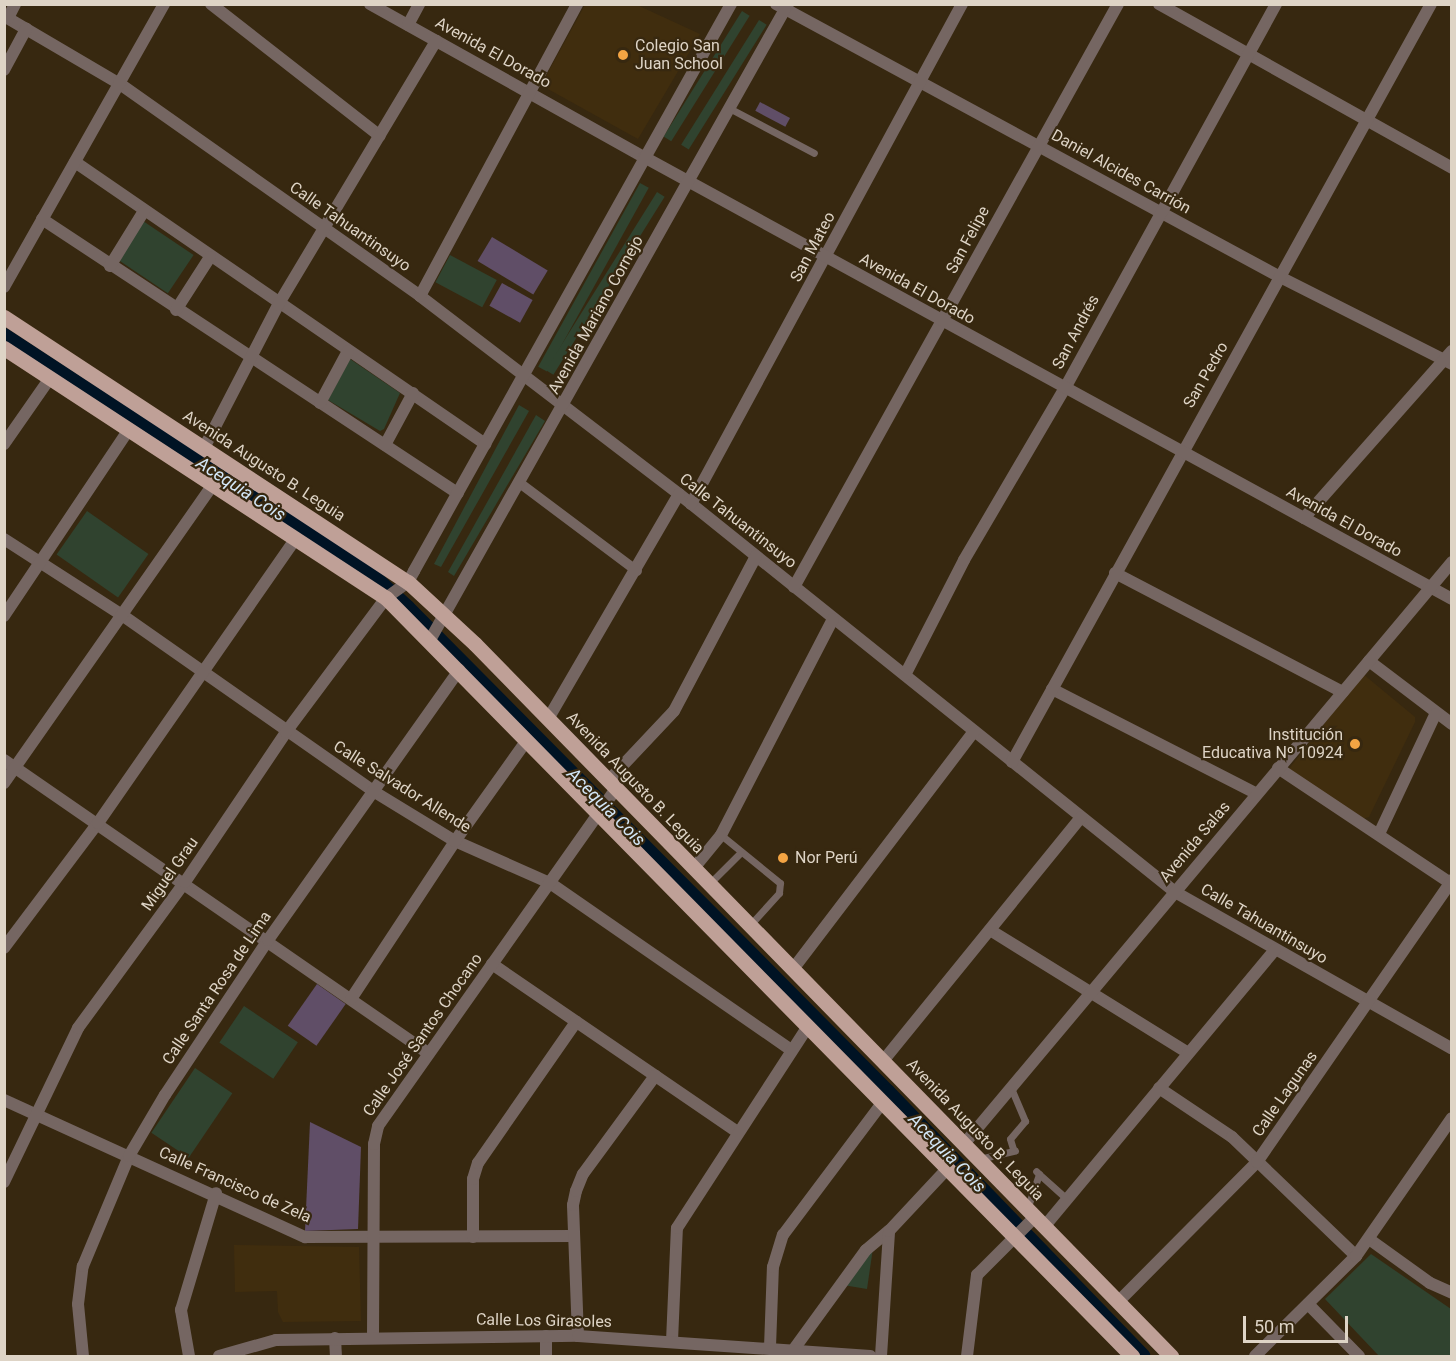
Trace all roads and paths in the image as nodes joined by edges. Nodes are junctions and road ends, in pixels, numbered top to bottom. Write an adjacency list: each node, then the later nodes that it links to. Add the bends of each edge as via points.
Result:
1 (15, 4): 14 (street)
2 (164, 4): 21 (street)
3 (211, 4): 25 (street)
4 (370, 4): 15 (street, Avenida El Dorado)
5 (419, 4): 15 (street)
6 (577, 4): 22 (street)
7 (731, 4): 28 (street, Avenida Mariano Cornejo)
8 (962, 4): 20 (street, San Mateo)
9 (1118, 4): 26 (street, San Felipe)
10 (1159, 4): 18 (street)
11 (1276, 4): 18 (street, San Andrés)
12 (1431, 4): 24 (street, San Pedro)
13 (783, 6): 20 (street, Daniel Alcides Carrión); 23 (street, Avenida Mariano Cornejo)
14 (6, 17): 16 (street, Calle Tahuantinsuyo)
15 (408, 25): 17 (street, Avenida El Dorado)
16 (26, 28): 19 (street); 21 (street, Calle Tahuantinsuyo)
17 (436, 41): 22 (street, Avenida El Dorado); 25 (street)
18 (1248, 54): 24 (street); 33 (street, San Andrés)
19 (4, 69)
20 (921, 82): 26 (street, Daniel Alcides Carrión); 37 (street, San Mateo)
21 (120, 84): 29 (street); 35 (street, Calle Tahuantinsuyo)
22 (528, 92): 28 (street, Avenida El Dorado); 41 (street)
23 (729, 108): 27 (lane); 31 (street, Avenida Mariano Cornejo)
24 (1367, 121): 30 (street); 39 (street, San Pedro)
25 (380, 136): 35 (street)
26 (1038, 145): 33 (street, Daniel Alcides Carrión); 45 (street, San Felipe)
27 (814, 153)
28 (645, 157): 31 (street, Avenida El Dorado); 51 (street, Avenida Mariano Cornejo)
29 (75, 162): 32 (street); 34 (street)
30 (1452, 168)
31 (689, 183): 37 (street, Avenida El Dorado); 55 (street, Avenida Mariano Cornejo)
32 (144, 211): 36 (street); 38 (street)
33 (1160, 212): 39 (street, Daniel Alcides Carrión); 52 (street, San Andrés)
34 (42, 219): 38 (street); 40 (street)
35 (325, 229): 41 (street, Calle Tahuantinsuyo); 42 (street)
36 (210, 257): 42 (street); 43 (street)
37 (826, 258): 45 (street, Avenida El Dorado); 66 (street, San Mateo)
38 (110, 266): 43 (street)
39 (1282, 278): 48 (street, Daniel Alcides Carrión); 61 (street, San Pedro)
40 (4, 287)
41 (420, 296): 51 (street, Calle Tahuantinsuyo)
42 (279, 305): 47 (street); 49 (street)
43 (176, 310): 49 (street)
44 (4, 317): 60 (main road, Avenida Augusto B. Leguia)
45 (942, 322): 52 (street, Avenida El Dorado); 76 (street, San Felipe)
46 (4, 348): 50 (main road)
47 (348, 351): 53 (street); 54 (street)
48 (1449, 358): 67 (street)
49 (250, 359): 54 (street); 60 (street)
50 (50, 378): 56 (main road); 57 (street)
51 (523, 378): 55 (street, Calle Tahuantinsuyo); 58 (street, Avenida Mariano Cornejo)
52 (1065, 388): 61 (street, Avenida El Dorado); 88 (street, San Andrés, via 964,560)
53 (413, 393): 58 (street); 59 (street)
54 (320, 403): 59 (street)
55 (562, 409): 63 (street, Avenida Mariano Cornejo); 65 (street, Calle Tahuantinsuyo)
56 (129, 429): 62 (main road); 71 (street)
57 (4, 444)
58 (485, 444): 64 (street, Avenida Mariano Cornejo)
59 (386, 445): 64 (street)
60 (204, 448): 75 (main road, Avenida Augusto B. Leguia)
61 (1181, 452): 67 (street, Avenida El Dorado); 74 (street, San Pedro)
62 (213, 484): 68 (main road); 80 (street)
63 (521, 484): 73 (street); 82 (street, Avenida Mariano Cornejo)
64 (458, 493): 75 (street, Avenida Mariano Cornejo)
65 (679, 494): 66 (street, Calle Tahuantinsuyo); 73 (street)
66 (691, 504): 70 (street, Calle Tahuantinsuyo)
67 (1304, 518): 77 (street, Avenida El Dorado)
68 (296, 538): 78 (main road); 87 (street)
69 (4, 539): 71 (street, Calle Salvador Allende)
70 (756, 556): 76 (street, Calle Tahuantinsuyo); 102 (street, via 674,711)
71 (42, 562): 80 (street, Calle Salvador Allende); 81 (street)
72 (1452, 562): 77 (street, Avenida Salas)
73 (637, 571): 92 (street)
74 (1114, 573): 89 (street, San Pedro); 90 (street)
75 (407, 582): 78 (street, Avenida Mariano Cornejo); 82 (main road, Avenida Augusto B. Leguia)
76 (794, 587): 83 (street, Calle Tahuantinsuyo)
77 (1431, 587): 79 (street, Avenida El Dorado); 85 (street, Avenida Salas)
78 (386, 597): 84 (main road); 95 (street, Miguel Grau)
79 (1452, 599)
80 (122, 615): 87 (street, Calle Salvador Allende); 99 (street)
81 (4, 616)
82 (446, 616): 84 (street, Avenida Mariano Cornejo); 92 (main road, Avenida Augusto B. Leguia)
83 (833, 619): 88 (street, Calle Tahuantinsuyo); 109 (street)
84 (431, 639): 86 (main road)
85 (1368, 661): 90 (street, Avenida Salas); 91 (street)
86 (459, 670): 96 (main road); 103 (street, Calle Santa Rosa de Lima)
87 (202, 672): 95 (street, Calle Salvador Allende); 107 (street)
88 (905, 675): 94 (street, Calle Tahuantinsuyo)
89 (1052, 688): 98 (street, San Pedro); 104 (street)
90 (1343, 692): 100 (street, Avenida Salas)
91 (1435, 715): 93 (street); 108 (street)
92 (548, 719): 102 (main road, Avenida Augusto B. Leguia)
93 (1452, 724)
94 (974, 731): 98 (street, Calle Tahuantinsuyo); 124 (street)
95 (286, 732): 103 (street, Calle Salvador Allende); 113 (street, Miguel Grau)
96 (527, 740): 105 (main road); 110 (street)
97 (4, 760): 99 (street)
98 (1012, 762): 106 (street, Calle Tahuantinsuyo)
99 (15, 767): 101 (street); 107 (street)
100 (1278, 768): 104 (street, Avenida Salas); 108 (street)
101 (4, 783)
102 (613, 787): 105 (street, Calle José Santos Chocano); 112 (main road, Avenida Augusto B. Leguia)
103 (373, 791): 110 (street, Calle Salvador Allende); 120 (street, Calle Santa Rosa de Lima)
104 (1257, 794): 117 (street, Avenida Salas)
105 (599, 812): 115 (street, Calle José Santos Chocano); 129 (main road)
106 (1081, 817): 117 (street, Calle Tahuantinsuyo); 119 (street)
107 (98, 823): 113 (street); 121 (street)
108 (1379, 834): 114 (street)
109 (721, 835): 111 (lane); 112 (street)
110 (455, 840): 115 (street, Calle Salvador Allende); 126 (street)
111 (741, 852): 116 (lane); 118 (lane, via 780,883)
112 (694, 868): 116 (main road, Avenida Augusto B. Leguia)
113 (185, 882): 120 (street); 140 (street, Miguel Grau, via 78,1028)
114 (1451, 882): 127 (street, Calle Lagunas)
115 (550, 883): 123 (street, Calle José Santos Chocano); 130 (street, Calle Salvador Allende)
116 (709, 884): 118 (main road, Avenida Augusto B. Leguia)
117 (1174, 892): 122 (street, Calle Tahuantinsuyo); 125 (street, Avenida Salas)
118 (750, 925): 124 (main road, Avenida Augusto B. Leguia)
119 (990, 930): 125 (street); 134 (street)
120 (267, 940): 126 (street); 144 (street, Calle Santa Rosa de Lima)
121 (4, 948)
122 (1275, 950): 127 (street, Calle Tahuantinsuyo); 133 (street)
123 (492, 964): 128 (street); 132 (street, Calle José Santos Chocano)
124 (792, 969): 134 (main road, Avenida Augusto B. Leguia)
125 (1091, 992): 133 (street); 136 (street, Avenida Salas)
126 (351, 999): 132 (street)
127 (1369, 1003): 131 (street, Calle Tahuantinsuyo); 146 (street, Calle Lagunas)
128 (576, 1022): 135 (street); 154 (street, via 478,1163 473,1179)
129 (808, 1026): 130 (street); 139 (main road)
130 (790, 1049): 142 (street)
131 (1452, 1049)
132 (428, 1053): 156 (street, Calle José Santos Chocano, via 378,1126)
133 (1188, 1053): 137 (street)
134 (883, 1061): 143 (main road, Avenida Augusto B. Leguia)
135 (655, 1076): 142 (street); 153 (street, via 584,1174 573,1205)
136 (1011, 1088): 143 (street, Avenida Salas); 145 (lane, via 1025,1121 1010,1139 1014,1150)
137 (1159, 1088): 146 (street, via 1232,1137); 150 (street)
138 (4, 1100): 140 (street, Calle Francisco de Zela)
139 (883, 1102): 147 (main road); 168 (street, via 783,1235 773,1267)
140 (34, 1113): 144 (street, Calle Francisco de Zela); 148 (street, Miguel Grau)
141 (1452, 1118): 157 (street)
142 (737, 1132): 166 (street, via 677,1228)
143 (964, 1144): 145 (main road, Avenida Augusto B. Leguia)
144 (129, 1156): 149 (street, Calle Francisco de Zela); 170 (street, Calle Santa Rosa de Lima, via 83,1266 78,1304)
145 (979, 1160): 151 (main road, Avenida Augusto B. Leguia)
146 (1257, 1162): 158 (street); 160 (street, Calle Lagunas)
147 (948, 1168): 152 (street); 155 (main road)
148 (4, 1182)
149 (216, 1193): 156 (street, Calle Francisco de Zela, via 305,1237); 171 (street, via 181,1310)
150 (1067, 1199): 151 (street); 151 (lane, via 1038,1173)
151 (1035, 1218): 155 (street); 160 (main road, Avenida Augusto B. Leguia)
152 (890, 1231): 169 (street, via 866,1250); 177 (street)
153 (574, 1236): 154 (street, Calle Francisco de Zela); 163 (street)
154 (473, 1237): 156 (street, Calle Francisco de Zela)
155 (1017, 1237): 178 (street, via 977,1275); 179 (main road)
156 (372, 1239): 164 (street, Calle José Santos Chocano)
157 (1369, 1239): 158 (street); 159 (street, via 1430,1283)
158 (1356, 1256): 161 (street)
159 (1452, 1293)
160 (1118, 1302): 180 (main road, Avenida Augusto B. Leguia)
161 (1308, 1304): 181 (street); 182 (street)
162 (546, 1336): 163 (street, Calle Los Girasoles); 164 (street, Calle Los Girasoles); 174 (street)
163 (578, 1336): 166 (street, Calle Los Girasoles)
164 (373, 1337): 165 (street, Calle Los Girasoles)
165 (335, 1338): 172 (street, Calle Los Girasoles, via 276,1340); 173 (street)
166 (672, 1341): 167 (street, Calle Los Girasoles)
167 (708, 1343): 168 (street, Calle Los Girasoles); 175 (street)
168 (770, 1347): 169 (street, Calle Los Girasoles)
169 (794, 1349): 176 (street, Calle Los Girasoles)
170 (83, 1356)
171 (189, 1356)
172 (219, 1356)
173 (336, 1356)
174 (546, 1356)
175 (707, 1356)
176 (870, 1356)
177 (881, 1356)
178 (967, 1356)
179 (1132, 1356)
180 (1171, 1356)
181 (1255, 1356)
182 (1359, 1356)

